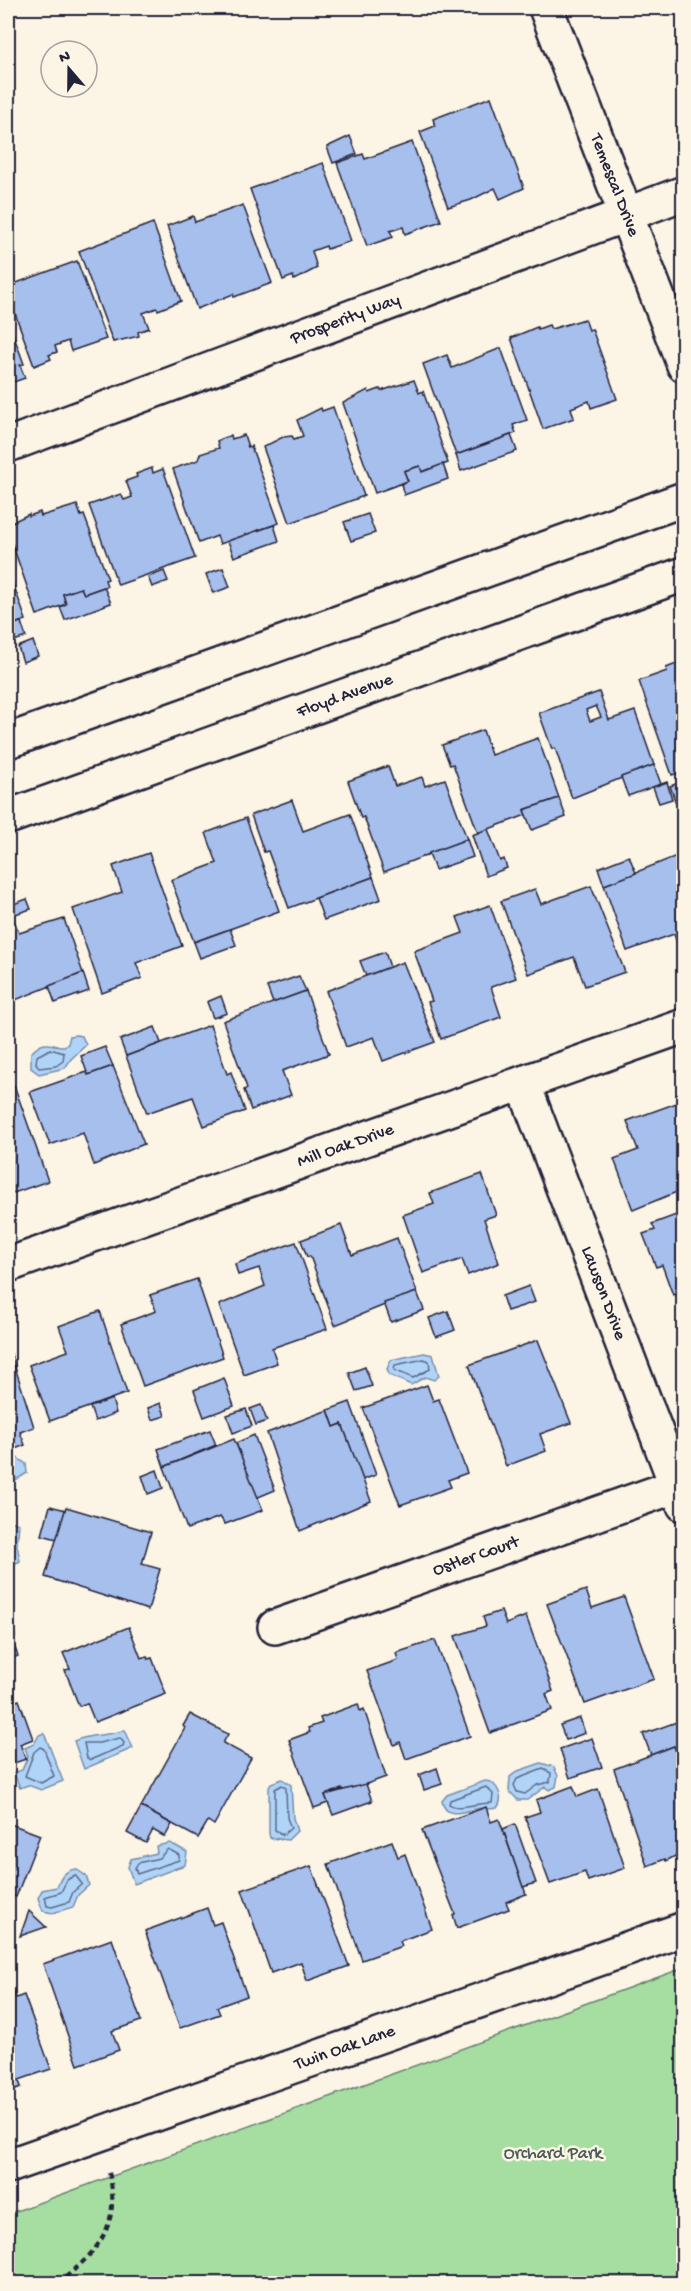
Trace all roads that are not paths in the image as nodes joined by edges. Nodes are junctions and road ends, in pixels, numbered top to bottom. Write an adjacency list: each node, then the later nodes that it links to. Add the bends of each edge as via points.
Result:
1 (546, 8): 3 (street, Temescal Drive)
2 (684, 194): 3 (street, Prosperity Way)
3 (625, 215): 4 (street, Temescal Drive); 5 (street, Prosperity Way)
4 (684, 364)
5 (8, 445)
6 (684, 499): 8 (street)
7 (684, 574): 9 (street, Floyd Avenue)
8 (8, 741)
9 (8, 817)
10 (684, 1026): 11 (street, Mill Oak Drive)
11 (523, 1083): 12 (street, Mill Oak Drive); 13 (street, Lawson Drive)
12 (8, 1265)
13 (680, 1495): 14 (street, Ostler Court)
14 (275, 1627)
15 (684, 1929): 16 (street, Twin Oak Lane)
16 (8, 2166)

